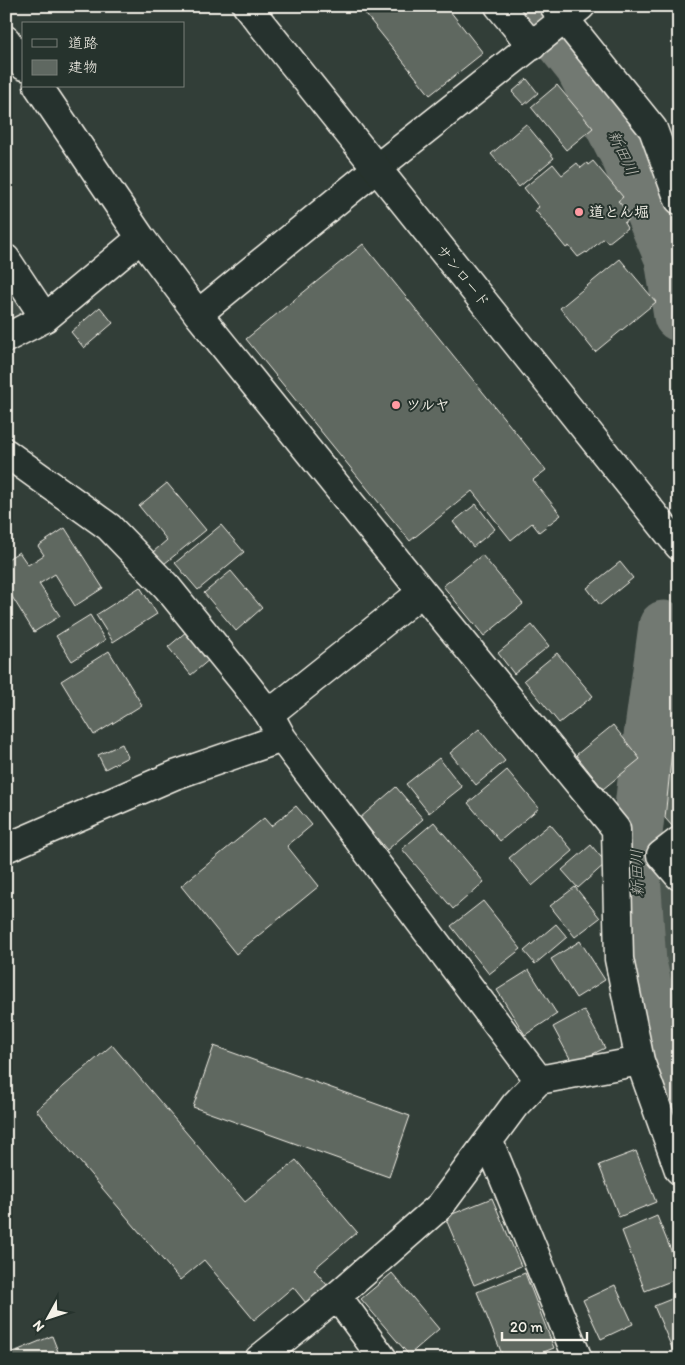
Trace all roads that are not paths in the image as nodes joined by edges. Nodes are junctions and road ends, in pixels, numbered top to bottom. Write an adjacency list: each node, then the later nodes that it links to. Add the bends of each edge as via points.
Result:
1 (247, 6): 7 (street, サンロード)
2 (499, 6): 3 (street)
3 (555, 24): 7 (street); 8 (street, via 653,129)
4 (6, 40): 5 (street)
5 (22, 63)
6 (39, 88): 9 (street)
7 (377, 168): 11 (street); 15 (street, サンロード)
8 (679, 200)
9 (141, 238): 11 (street); 12 (street)
10 (6, 259): 12 (street)
11 (198, 314): 16 (street)
12 (46, 318): 13 (street)
13 (6, 338)
14 (6, 453): 17 (street, via 108,527 167,587)
15 (679, 546)
16 (422, 592): 17 (street); 22 (street, via 616,828 619,959)
17 (269, 714): 18 (street)
18 (282, 738): 20 (street, via 175,775); 23 (street)
19 (679, 841): 21 (street, via 661,855)
20 (6, 848)
21 (679, 876)
22 (640, 1061): 23 (street); 25 (street)
23 (539, 1080): 24 (street)
24 (489, 1142): 26 (street, via 440,1206); 29 (street)
25 (679, 1170)
26 (337, 1296): 27 (street); 28 (street)
27 (259, 1359)
28 (383, 1359)
29 (578, 1359)

